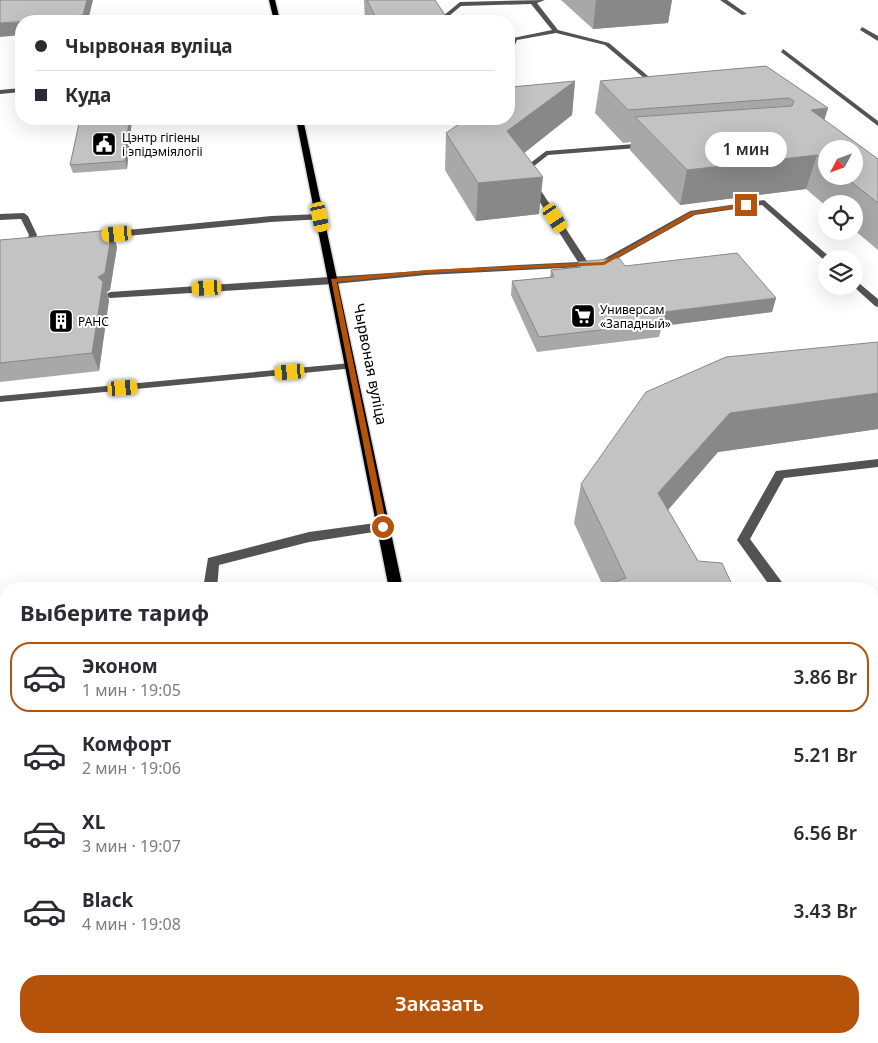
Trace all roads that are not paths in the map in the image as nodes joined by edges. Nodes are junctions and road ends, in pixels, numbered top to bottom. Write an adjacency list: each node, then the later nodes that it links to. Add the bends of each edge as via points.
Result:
1 (272, 0): 6 (main road)
2 (542, 0): 4 (street)
3 (723, 0): 5 (street)
4 (533, 2): 7 (street, via 460,4); 9 (street)
5 (744, 14)
6 (276, 15)
7 (447, 15)
8 (862, 29): 10 (street)
9 (556, 31): 11 (street); 14 (street, via 607,44)
10 (878, 38)
11 (515, 41)
12 (783, 51): 16 (street)
13 (15, 91): 15 (street)
14 (662, 91)
15 (0, 92)
16 (878, 124)
17 (300, 125): 20 (main road, Чырвоная вуліца)
18 (653, 144): 24 (street, via 546,153 524,171)
19 (0, 217): 22 (street, via 24,216 34,242)
20 (320, 217): 21 (street); 25 (main road, Чырвоная вуліца)
21 (86, 237)
22 (20, 242)
23 (818, 250): 24 (street, via 764,202 693,213 604,263)
24 (585, 266): 25 (street, via 426,272)
25 (334, 281): 27 (street); 29 (main road, Чырвоная вуліца)
26 (863, 290): 28 (street)
27 (110, 295)
28 (878, 304)
29 (351, 366): 30 (street); 32 (main road, Чырвоная вуліца)
30 (0, 399)
31 (878, 463): 35 (street, via 780,474 744,540)
32 (383, 527): 33 (street, via 309,537 213,562); 34 (main road, Чырвоная вуліца)
33 (211, 582)
34 (395, 582)
35 (775, 582)

